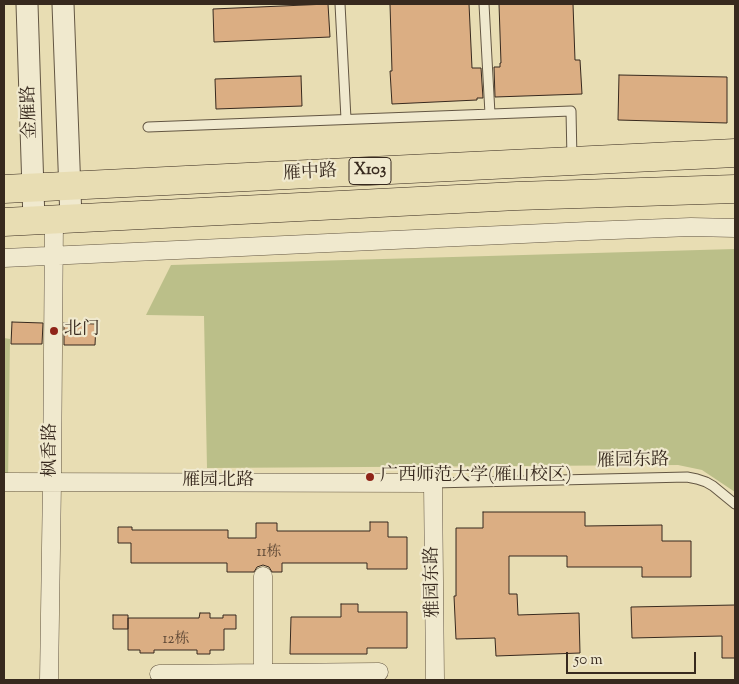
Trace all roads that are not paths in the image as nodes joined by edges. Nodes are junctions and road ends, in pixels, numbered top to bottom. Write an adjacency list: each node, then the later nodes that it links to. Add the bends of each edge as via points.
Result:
1 (27, 4): 11 (street, 金雁路)
2 (63, 4): 10 (street, 金雁路)
3 (340, 4): 6 (lane)
4 (484, 4): 5 (lane)
5 (490, 114): 6 (lane); 9 (lane, via 571,110)
6 (346, 119): 7 (lane)
7 (148, 127)
8 (735, 153): 9 (main road, 雁中路 / X103)
9 (572, 161): 10 (main road, 雁中路 / X103)
10 (69, 186): 11 (main road, 雁中路 / X103); 14 (street, 金雁路)
11 (33, 187): 12 (main road, 雁中路 / X103); 14 (street, 金雁路)
12 (4, 189)
13 (735, 189): 14 (main road, 雁中路 / X103, via 518,196)
14 (53, 220): 15 (main road, 雁中路 / X103); 17 (street, 枫香路)
15 (4, 222)
16 (735, 228): 17 (street, via 588,231)
17 (54, 256): 18 (street); 20 (street, 枫香路)
18 (4, 258)
19 (4, 482): 20 (street, 雁园北路)
20 (52, 482): 21 (street, 雁园北路); 27 (street, 枫香路)
21 (433, 483): 22 (lane, 雁园东路, via 687,477 713,486); 28 (street, 雅园东路)
22 (735, 504)
23 (263, 576): 26 (street)
24 (379, 672): 26 (street)
25 (160, 674): 26 (street)
26 (263, 677)
27 (49, 680)
28 (435, 680)

